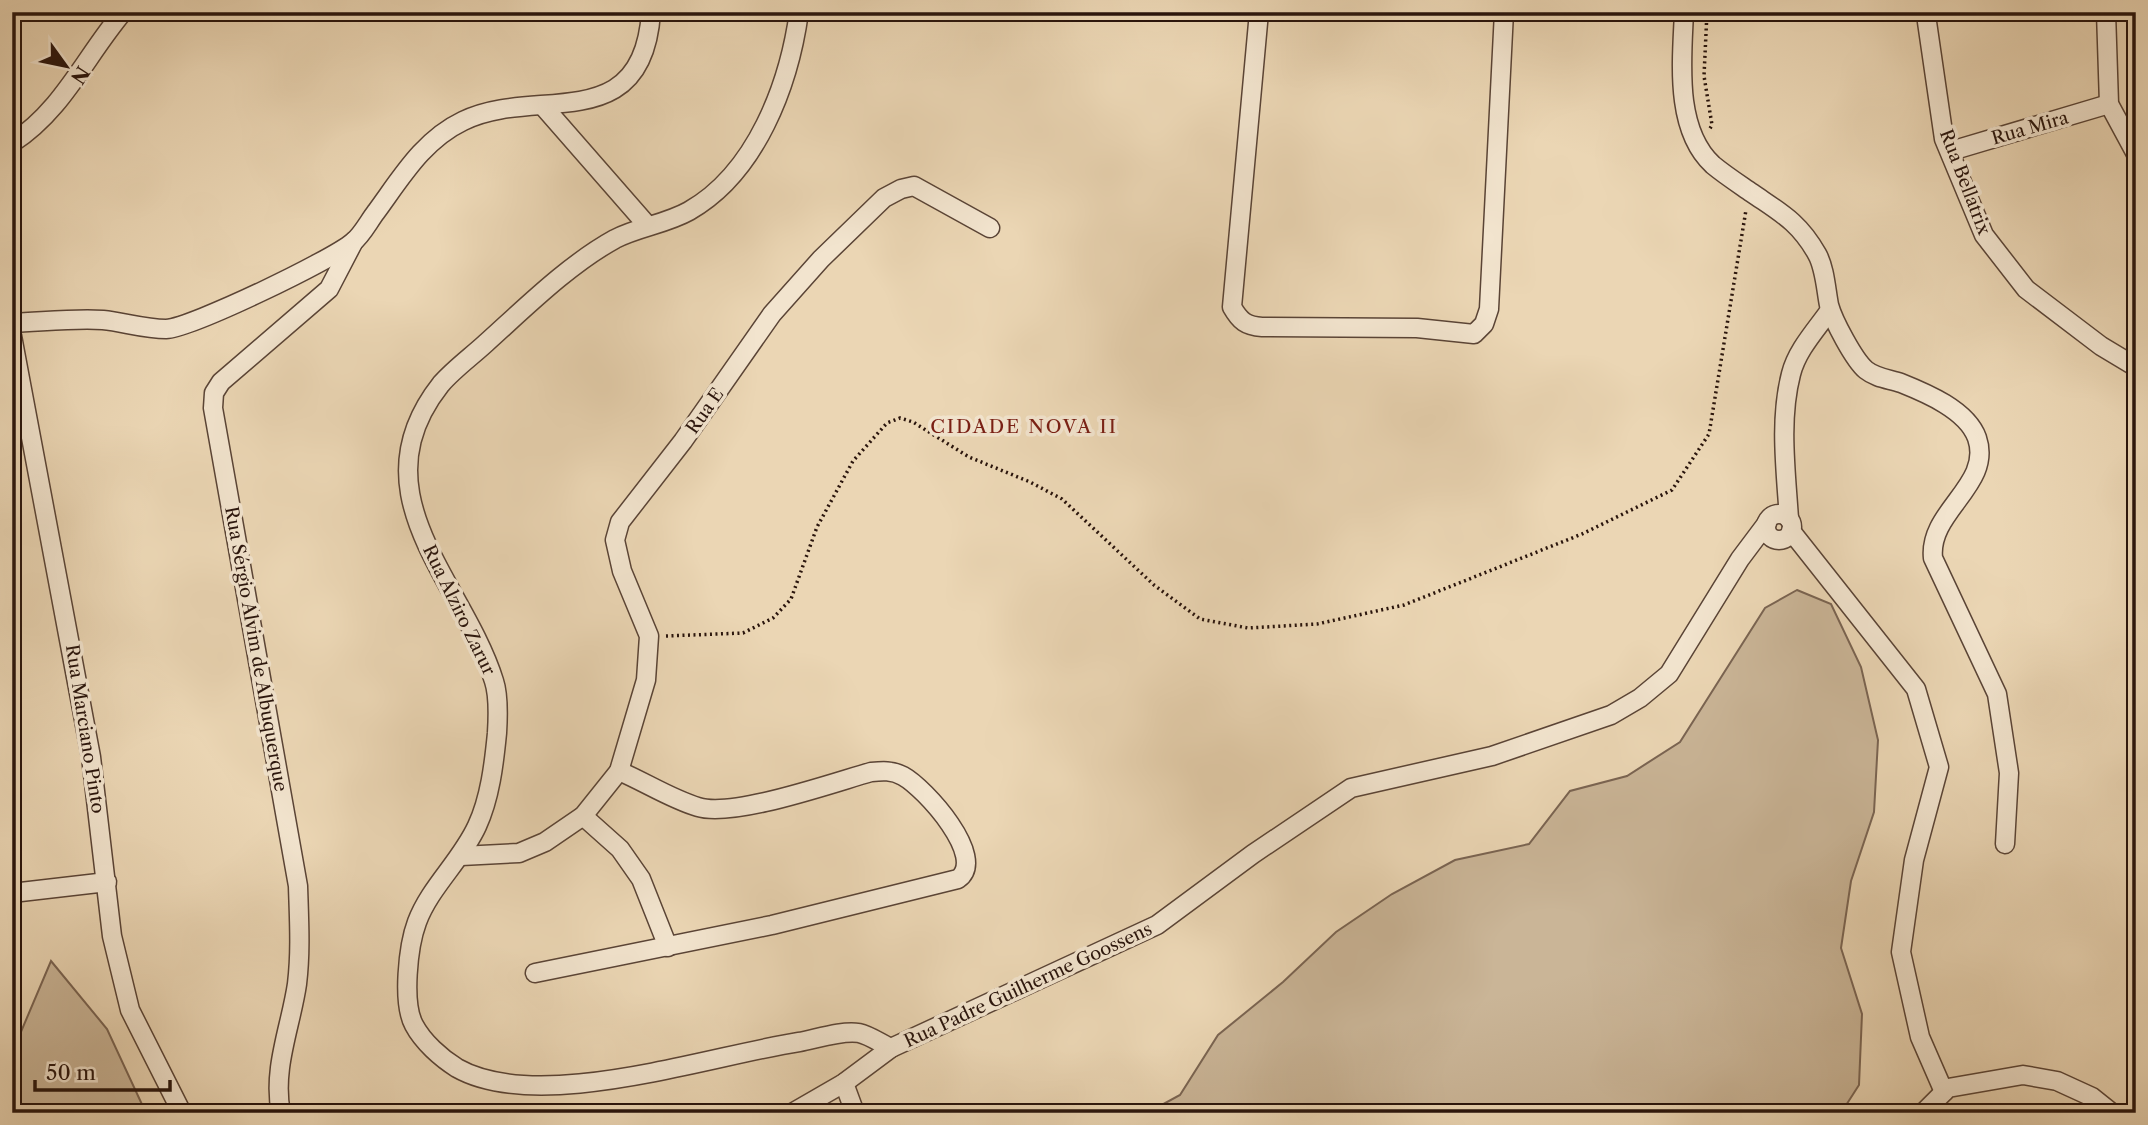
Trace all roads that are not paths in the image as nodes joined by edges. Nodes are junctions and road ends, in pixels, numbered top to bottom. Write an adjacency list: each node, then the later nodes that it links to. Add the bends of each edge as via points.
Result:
1 (123, 12): 11 (street, via 63,98 43,121)
2 (651, 12): 10 (street, via 640,60 620,85 589,101)
3 (799, 12): 14 (street, Rua Alziro Zarur, via 781,91 745,159 715,194 685,214)
4 (1259, 12): 5 (street, via 1232,307 1238,318 1248,326 1262,327 1391,327 1474,334 1485,324 1489,309)
5 (1504, 12)
6 (1684, 12): 17 (street, via 1683,96 1699,143 1712,164 1797,223 1819,257)
7 (1929, 12): 12 (street, Rua Bellatrix, via 1944,139)
8 (2106, 12): 9 (street)
9 (2109, 104): 12 (street, Rua Mira); 13 (street)
10 (543, 106): 14 (street); 16 (street, via 494,111 464,121 431,141)
11 (12, 143)
12 (1951, 151): 20 (street, Rua Bellatrix, via 1984,235 2026,289)
13 (2136, 154)
14 (647, 225): 26 (street, Rua Alziro Zarur, via 614,240 539,295 443,382 415,432 411,500 427,550 473,631 496,685 497,730 490,785 479,823)
15 (990, 228): 23 (street, Rua E, via 914,186 884,198 821,258 772,314 620,522 615,540 622,571 649,636 646,680)
16 (354, 242): 18 (street, via 179,327 101,320); 35 (street, Rua Sérgio Alvim de Albuquerque, via 328,289 220,382 214,393 213,408 298,886 297,986 282,1052)
17 (1830, 310): 22 (street, via 1791,372); 25 (street, via 1866,370 1941,403 1958,414 1977,440 1972,478 1934,532 1932,546 1933,558 1997,694 2009,773)
18 (12, 323)
19 (12, 336): 21 (street, Rua Marciano Pinto)
20 (2136, 367)
21 (18, 403): 27 (street, Rua Marciano Pinto, via 59,570 92,757)
22 (1778, 528): 31 (street, Rua Padre Guilherme Goossens, via 1740,559 1669,674 1640,698 1611,715 1492,757 1351,788 1157,925); 33 (street, via 1810,556 1916,690 1938,767 1914,860 1900,952 1920,1037)
23 (619, 771): 24 (street); 29 (street, via 714,810 871,772 901,774 919,786 965,846 969,863 958,879)
24 (583, 816): 26 (street, via 519,853); 29 (street, via 620,849 641,879)
25 (2005, 844)
26 (461, 856): 31 (street, Rua Alziro Zarur, via 417,923 408,993 412,1023 430,1047 456,1067 490,1082 542,1086 649,1073 859,1033)
27 (107, 882): 28 (street); 34 (street, Rua Marciano Pinto, via 112,936 130,1010)
28 (12, 893)
29 (668, 947): 30 (street)
30 (535, 973)
31 (891, 1048): 32 (street, Rua Padre Guilherme Goossens)
32 (844, 1083): 36 (street, Rua Padre Guilherme Goossens); 37 (street)
33 (1944, 1092): 38 (street); 39 (street, via 2023,1075 2057,1081 2092,1097)
34 (182, 1113)
35 (281, 1113)
36 (792, 1113)
37 (855, 1113)
38 (1923, 1113)
39 (2112, 1113)

